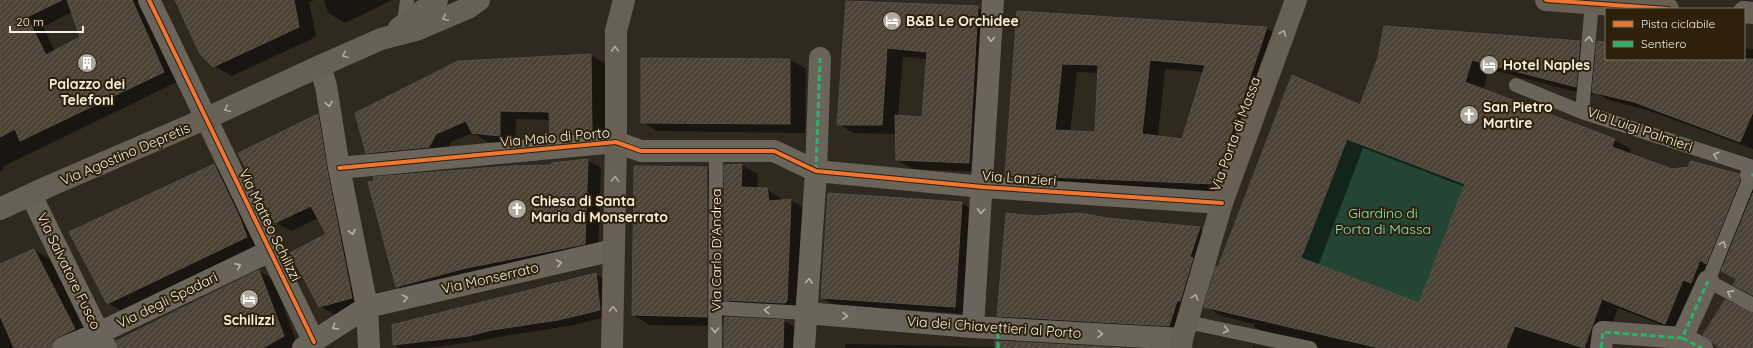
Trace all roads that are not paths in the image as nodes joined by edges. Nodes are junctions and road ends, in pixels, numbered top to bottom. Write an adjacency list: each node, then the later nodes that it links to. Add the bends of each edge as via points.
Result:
1 (149, 0): 17 (street, Via Matteo Schilizzi)
2 (407, 0): 11 (lane)
3 (437, 0): 11 (main road)
4 (479, 0): 12 (main road, one-way to 12, via 468,8 419,29)
5 (624, 0): 18 (main road, one-way to 5, via 616,31)
6 (993, 0): 23 (street, one-way to 23)
7 (1296, 0): 25 (main road, Via Porta di Massa, one-way to 7)
8 (1546, 0): 9 (main road)
9 (1592, 4): 10 (main road); 16 (lane, Via Luigi Palmieri, one-way to 9)
10 (1653, 8)
11 (404, 24): 12 (main road)
12 (381, 39): 14 (main road, Via Agostino Depretis, one-way to 14)
13 (820, 58): 21 (street)
14 (320, 66): 17 (main road, Via Agostino Depretis, one-way to 17); 20 (street, one-way to 20, via 326,86)
15 (1516, 85): 16 (lane)
16 (1582, 112): 22 (lane, Via Luigi Palmieri, one-way to 16)
17 (208, 118): 24 (main road, Via Agostino Depretis); 27 (street, Via Matteo Schilizzi)
18 (616, 142): 19 (street, Via Maio di Porto, via 641,151); 20 (street, Via Maio di Porto); 28 (main road, one-way to 18)
19 (716, 151): 21 (street, Via Maio di Porto, via 774,152); 32 (lane, Via Carlo D'Andrea)
20 (339, 168): 31 (street, one-way to 31)
21 (816, 171): 23 (street, Via Lanzieri); 33 (street, one-way to 21)
22 (1753, 172): 29 (lane, one-way to 22)
23 (983, 187): 25 (street, Via Lanzieri); 34 (street, one-way to 34)
24 (31, 195): 26 (main road, Via Agostino Depretis); 38 (street, Via Salvatore Fusco)
25 (1222, 203): 35 (main road, Via Porta di Massa, one-way to 25)
26 (0, 209)
27 (270, 250): 38 (street, Via degli Spadari, one-way to 27); 39 (street, Via Matteo Schilizzi)
28 (614, 250): 31 (street, Via Monserrato, one-way to 28); 42 (main road, one-way to 28)
29 (1708, 280): 30 (lane, one-way to 29); 37 (street)
30 (1753, 305)
31 (367, 306): 39 (street, one-way to 39); 41 (street)
32 (716, 308): 33 (lane, one-way to 32); 43 (lane, Via Carlo D'Andrea, one-way to 43)
33 (806, 313): 34 (street, Via dei Chiavettieri al Porto, one-way to 34); 44 (street)
34 (973, 327): 36 (street, Via dei Chiavettieri al Porto)
35 (1184, 336): 36 (street, Via dei Chiavettieri al Porto, one-way to 35); 45 (lane, one-way to 45)
36 (998, 338)
37 (1682, 338): 46 (street, via 1603,332); 47 (street)
38 (103, 340): 40 (street, Via degli Spadari)
39 (309, 345)
40 (63, 348)
41 (369, 348)
42 (612, 348)
43 (715, 348)
44 (804, 348)
45 (1310, 348)
46 (1601, 348)
47 (1702, 348)

